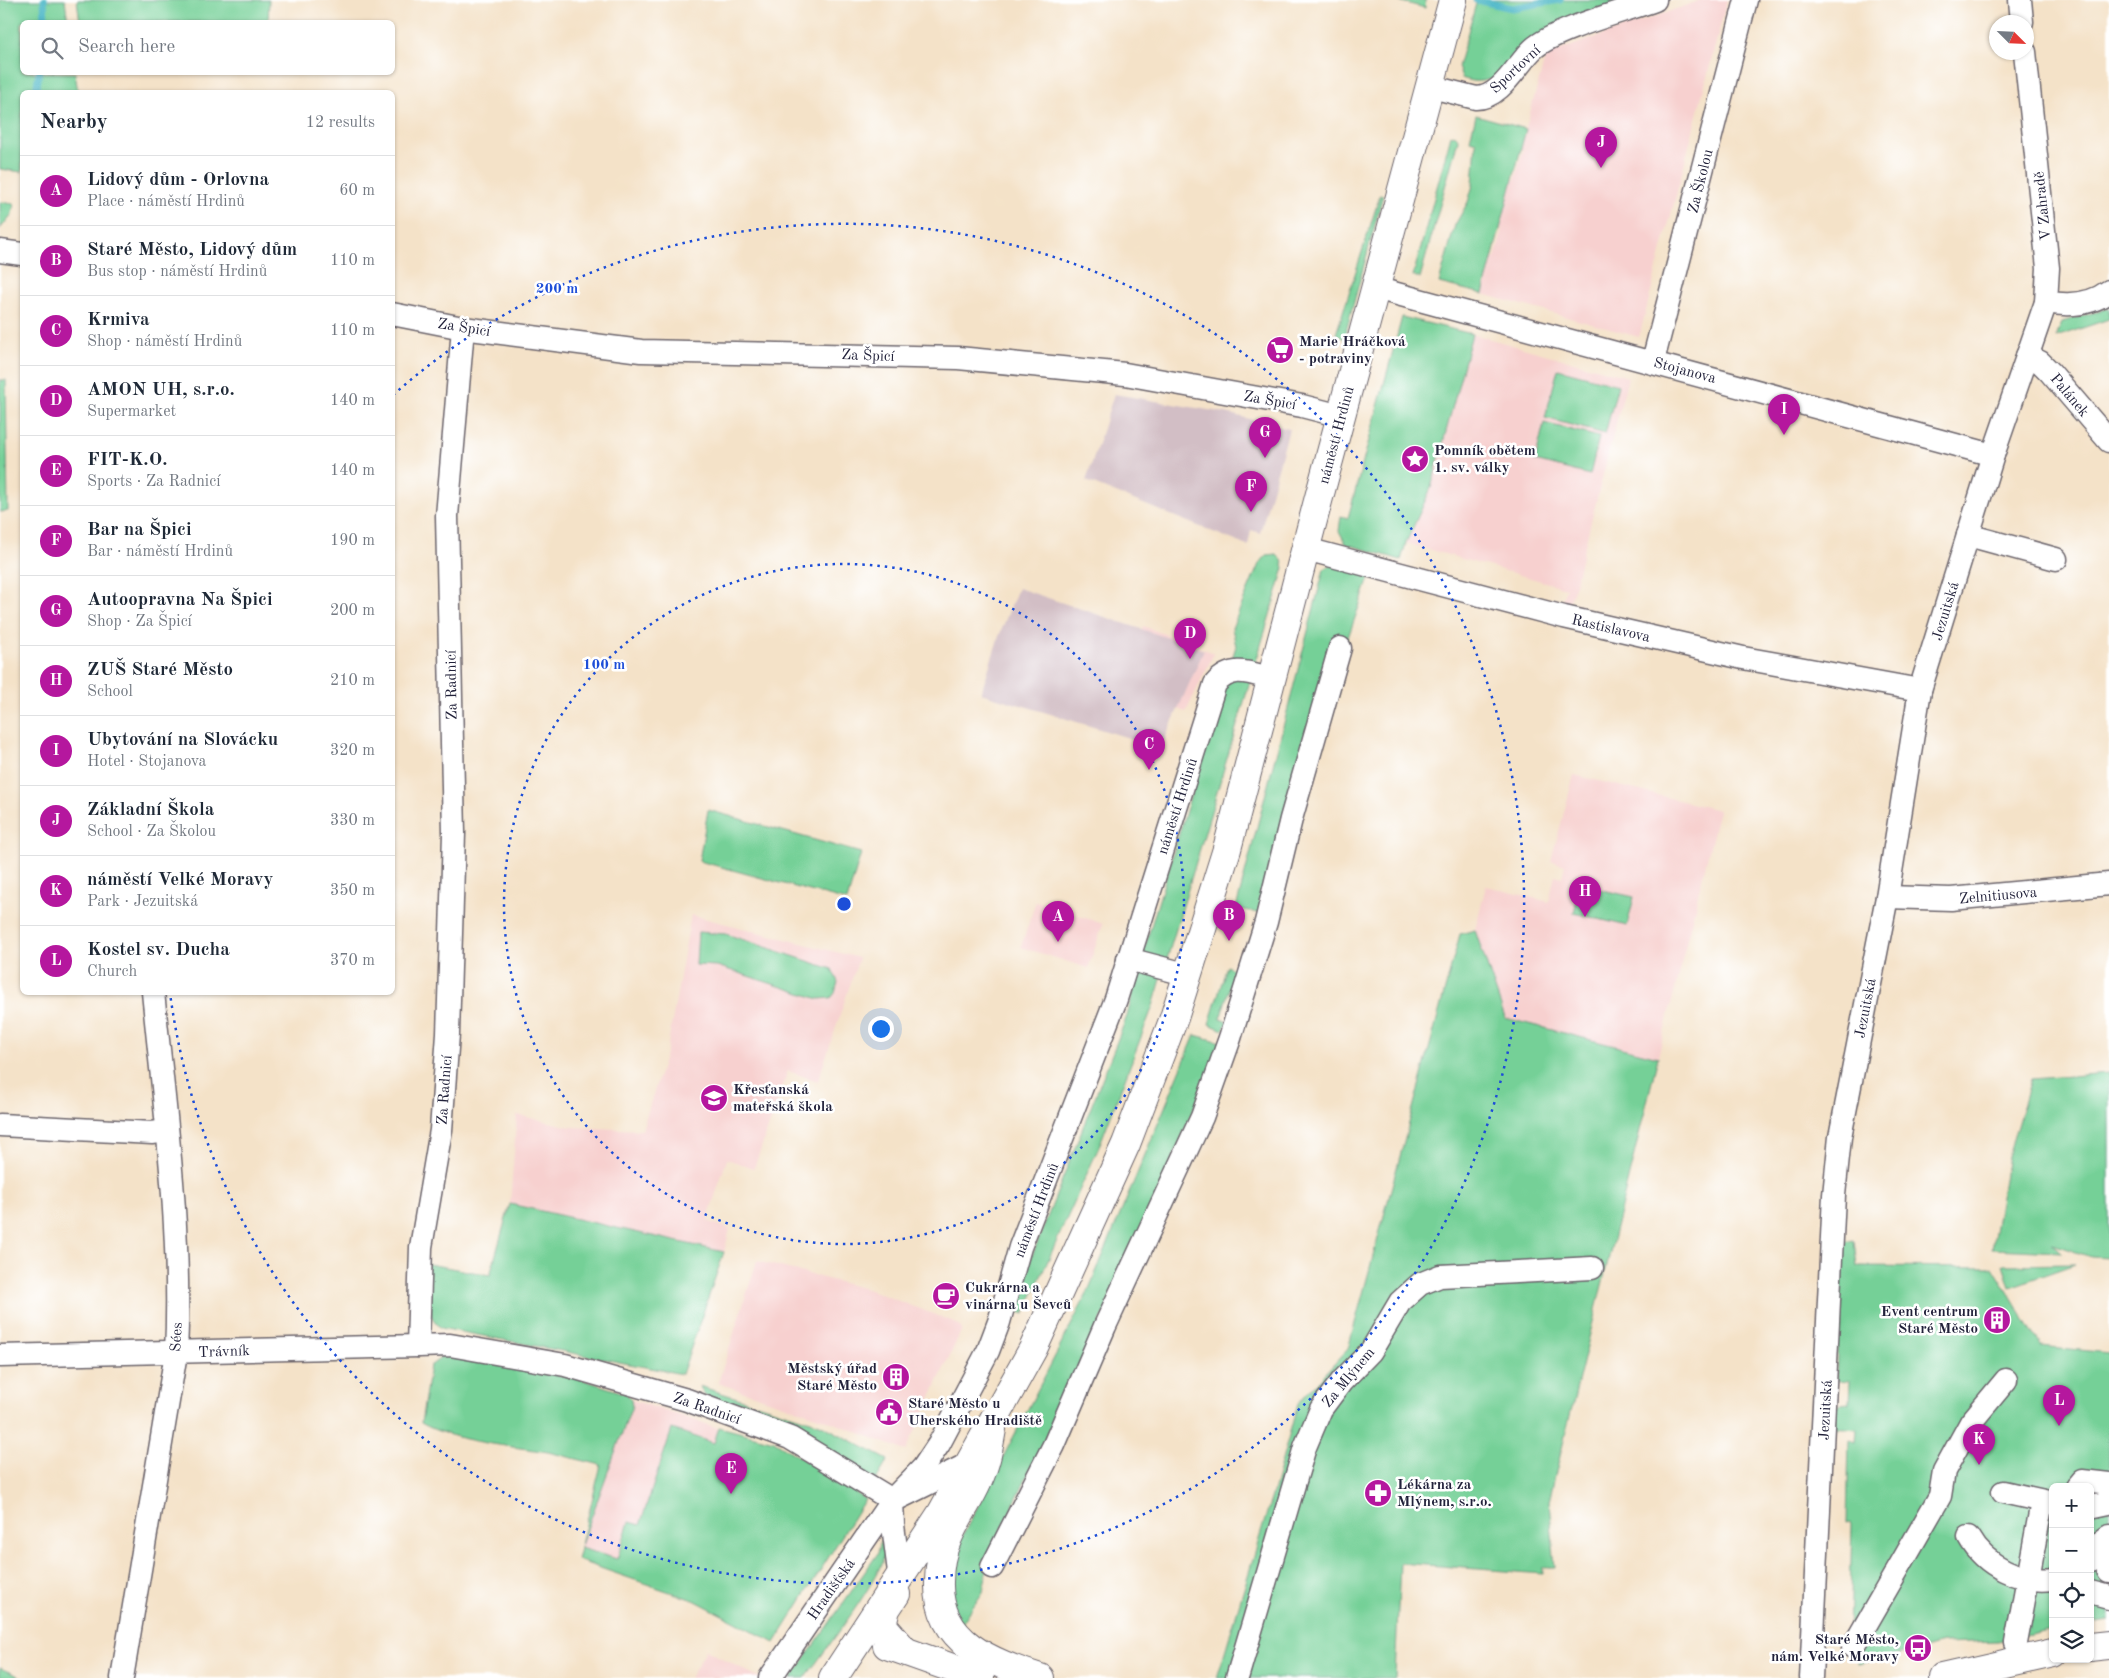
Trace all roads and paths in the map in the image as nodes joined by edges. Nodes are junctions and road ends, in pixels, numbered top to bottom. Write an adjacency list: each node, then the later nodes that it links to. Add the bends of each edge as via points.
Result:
1 (1655, 0): 7 (street, Sportovní, via 1555,35 1534,48 1502,83 1484,97 1476,98)
2 (1746, 0): 16 (street, Za Školou)
3 (2020, 0): 5 (street)
4 (1450, 9): 7 (main road, náměstí Hrdinů)
5 (2021, 15)
6 (2026, 60): 12 (street, V Zahradě, via 2048,268)
7 (1428, 86): 10 (main road, náměstí Hrdinů)
8 (0, 251): 9 (street)
9 (20, 254)
10 (1375, 288): 16 (street, Stojanova); 17 (main road, náměstí Hrdinů)
11 (2109, 291): 12 (street, via 2086,302)
12 (2046, 302): 15 (street, V Zahradě)
13 (395, 315): 14 (street, Za Špicí)
14 (463, 328): 17 (street, Za Špicí, via 641,351 958,358 1116,373 1302,406); 34 (street, Za Radnicí, via 447,516 454,833 448,1034 441,1130 421,1247)
15 (2027, 356): 18 (street, Palánek, via 2050,372); 19 (street, Jezuitská)
16 (1653, 361): 19 (street, Stojanova)
17 (1341, 416): 21 (main road, náměstí Hrdinů)
18 (2109, 441)
19 (1994, 455): 20 (street, Jezuitská)
20 (1968, 535): 22 (street); 25 (street, Jezuitská)
21 (1306, 549): 24 (main road, náměstí Hrdinů); 25 (street, Rastislavova, via 1557,616 1743,658)
22 (2056, 559)
23 (1340, 648): 47 (street, via 1291,819 1266,922 1202,1117 1054,1445)
24 (1272, 679): 28 (street, náměstí Hrdinů, via 1236,670 1222,676 1215,684); 29 (main road, náměstí Hrdinů, via 1227,849)
25 (1920, 690): 27 (street, Jezuitská)
26 (2109, 884): 27 (street, Zelnitiusova, via 1951,899)
27 (1887, 896): 65 (street, Jezuitská, via 1840,1137 1834,1195)
28 (1128, 959): 29 (street); 42 (street, náměstí Hrdinů, via 1116,999 1020,1247 988,1351 940,1444 923,1468)
29 (1189, 975): 38 (main road, náměstí Hrdinů, via 1126,1144 1054,1305)
30 (153, 995): 32 (street, Sées)
31 (0, 1125): 32 (street, via 152,1133)
32 (166, 1131): 35 (street, Sées, via 178,1254)
33 (1592, 1268): 64 (street, Za Mlýnem, via 1440,1276 1420,1284 1400,1302 1371,1351 1328,1397 1315,1422)
34 (418, 1346): 35 (street, Trávník); 42 (street, Za Radnicí, via 450,1345 565,1365 687,1400 790,1438)
35 (176, 1353): 36 (street, Trávník); 60 (street, Sées)
36 (0, 1356)
37 (2006, 1380): 55 (street, via 1972,1422 1944,1471 1940,1496)
38 (981, 1444): 42 (street, via 910,1495); 50 (main road, náměstí Hrdinů); 57 (main road, via 979,1458 964,1485 882,1618 884,1630); 63 (main road, via 988,1453 979,1480 948,1536 939,1576 942,1610 960,1639 979,1653)
39 (2080, 1483): 40 (street, via 2086,1480)
40 (2109, 1484)
41 (2003, 1492): 43 (street)
42 (892, 1500): 50 (street); 61 (street, Hradišťská)
43 (2047, 1502): 48 (street)
44 (2109, 1503): 45 (street)
45 (2094, 1506)
46 (1970, 1537): 48 (street, via 1988,1559 2002,1569)
47 (992, 1567)
48 (2027, 1579): 49 (street); 53 (street)
49 (2049, 1579)
50 (900, 1580): 59 (main road, náměstí Hrdinů)
51 (2094, 1593): 52 (street)
52 (2109, 1597)
53 (2016, 1643)
54 (2109, 1645): 56 (main road)
55 (1852, 1647)
56 (2094, 1647)
57 (904, 1650): 59 (main road, via 884,1644 872,1645 855,1653); 62 (main road)
58 (2049, 1654): 66 (main road)
59 (837, 1673)
60 (122, 1678)
61 (770, 1678)
62 (980, 1678)
63 (1040, 1678)
64 (1237, 1678)
65 (1811, 1678)
66 (1943, 1678)

